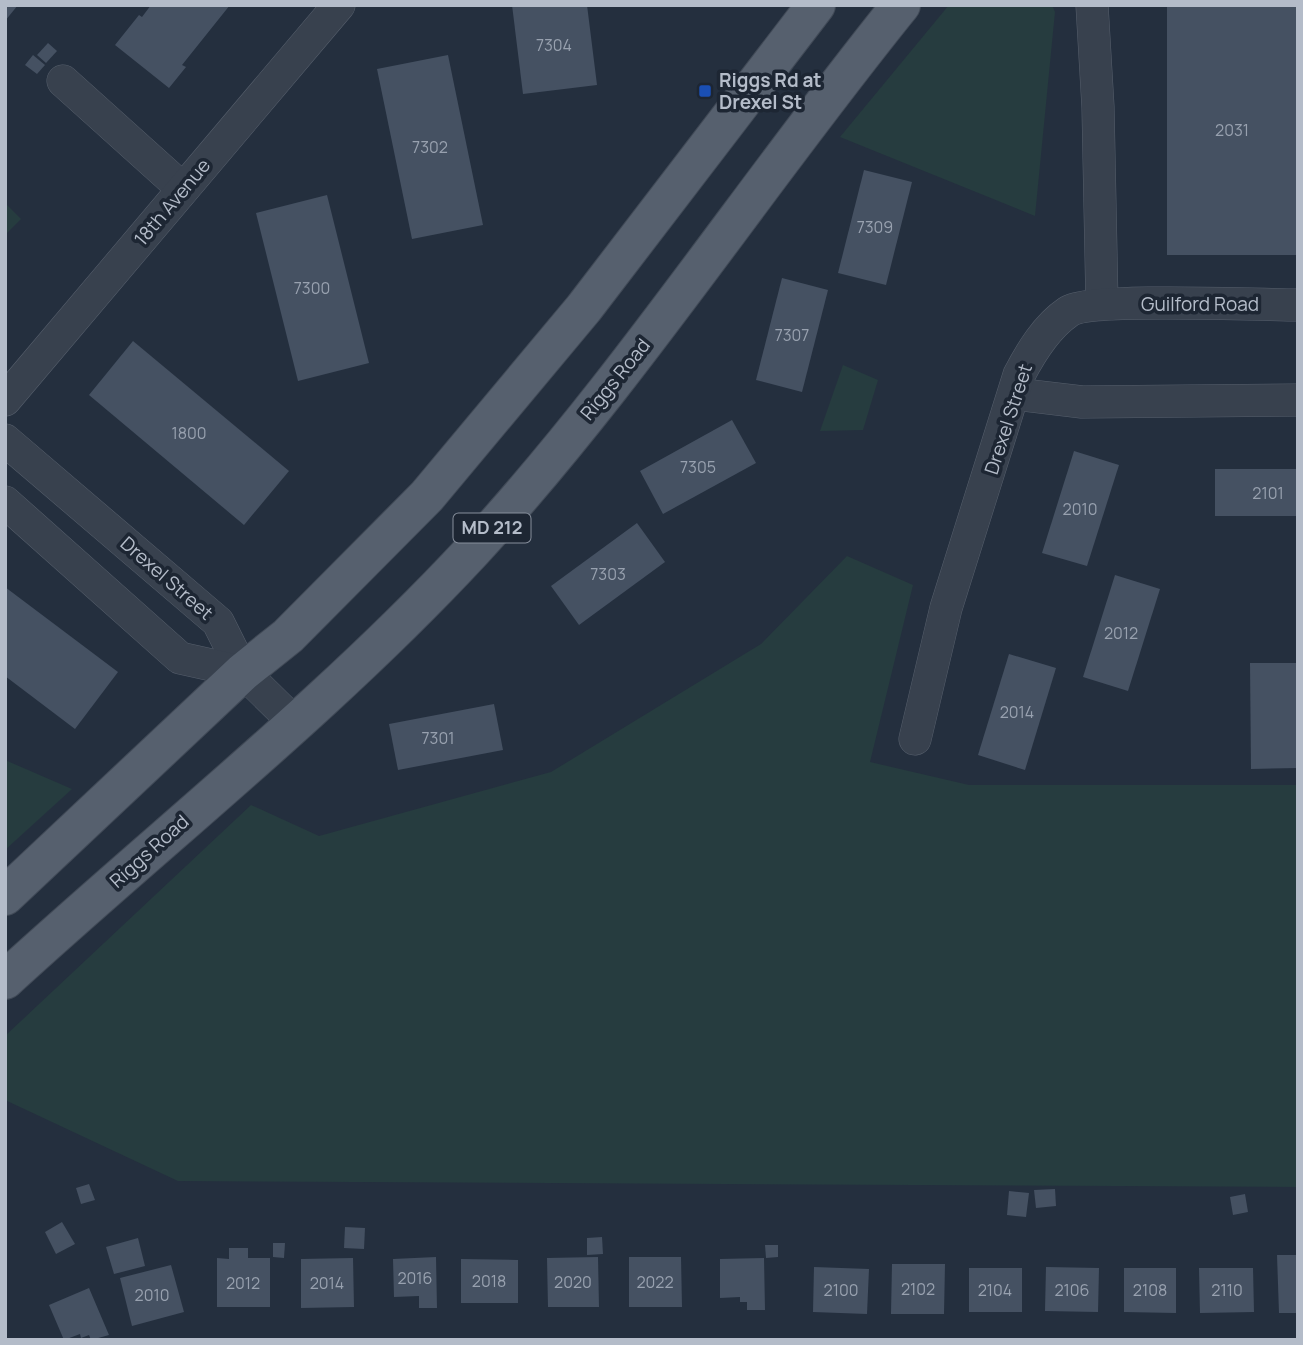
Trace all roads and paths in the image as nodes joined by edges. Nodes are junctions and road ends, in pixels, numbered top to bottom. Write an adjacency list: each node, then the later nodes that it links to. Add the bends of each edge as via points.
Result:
1 (339, 5): 6 (street, 18th Avenue)
2 (816, 5): 14 (main road, via 584,308 428,496 288,636)
3 (901, 5): 15 (main road, Riggs Road / MD 212, via 631,361 522,494 410,614)
4 (1091, 5): 7 (street)
5 (63, 81): 6 (street)
6 (183, 189): 10 (street, 18th Avenue)
7 (1102, 304): 8 (street, Guilford Road); 9 (street, Drexel Street, via 1069,310 1033,348)
8 (1298, 305)
9 (1014, 394): 11 (street, via 1082,402); 16 (street, Drexel Street, via 946,608)
10 (5, 400)
11 (1298, 400)
12 (5, 440): 14 (street, Drexel Street, via 218,622)
13 (5, 502): 14 (street, via 180,658)
14 (243, 672): 15 (street); 17 (main road)
15 (294, 722): 18 (main road, Riggs Road / MD 212)
16 (915, 739)
17 (5, 896)
18 (5, 980)

